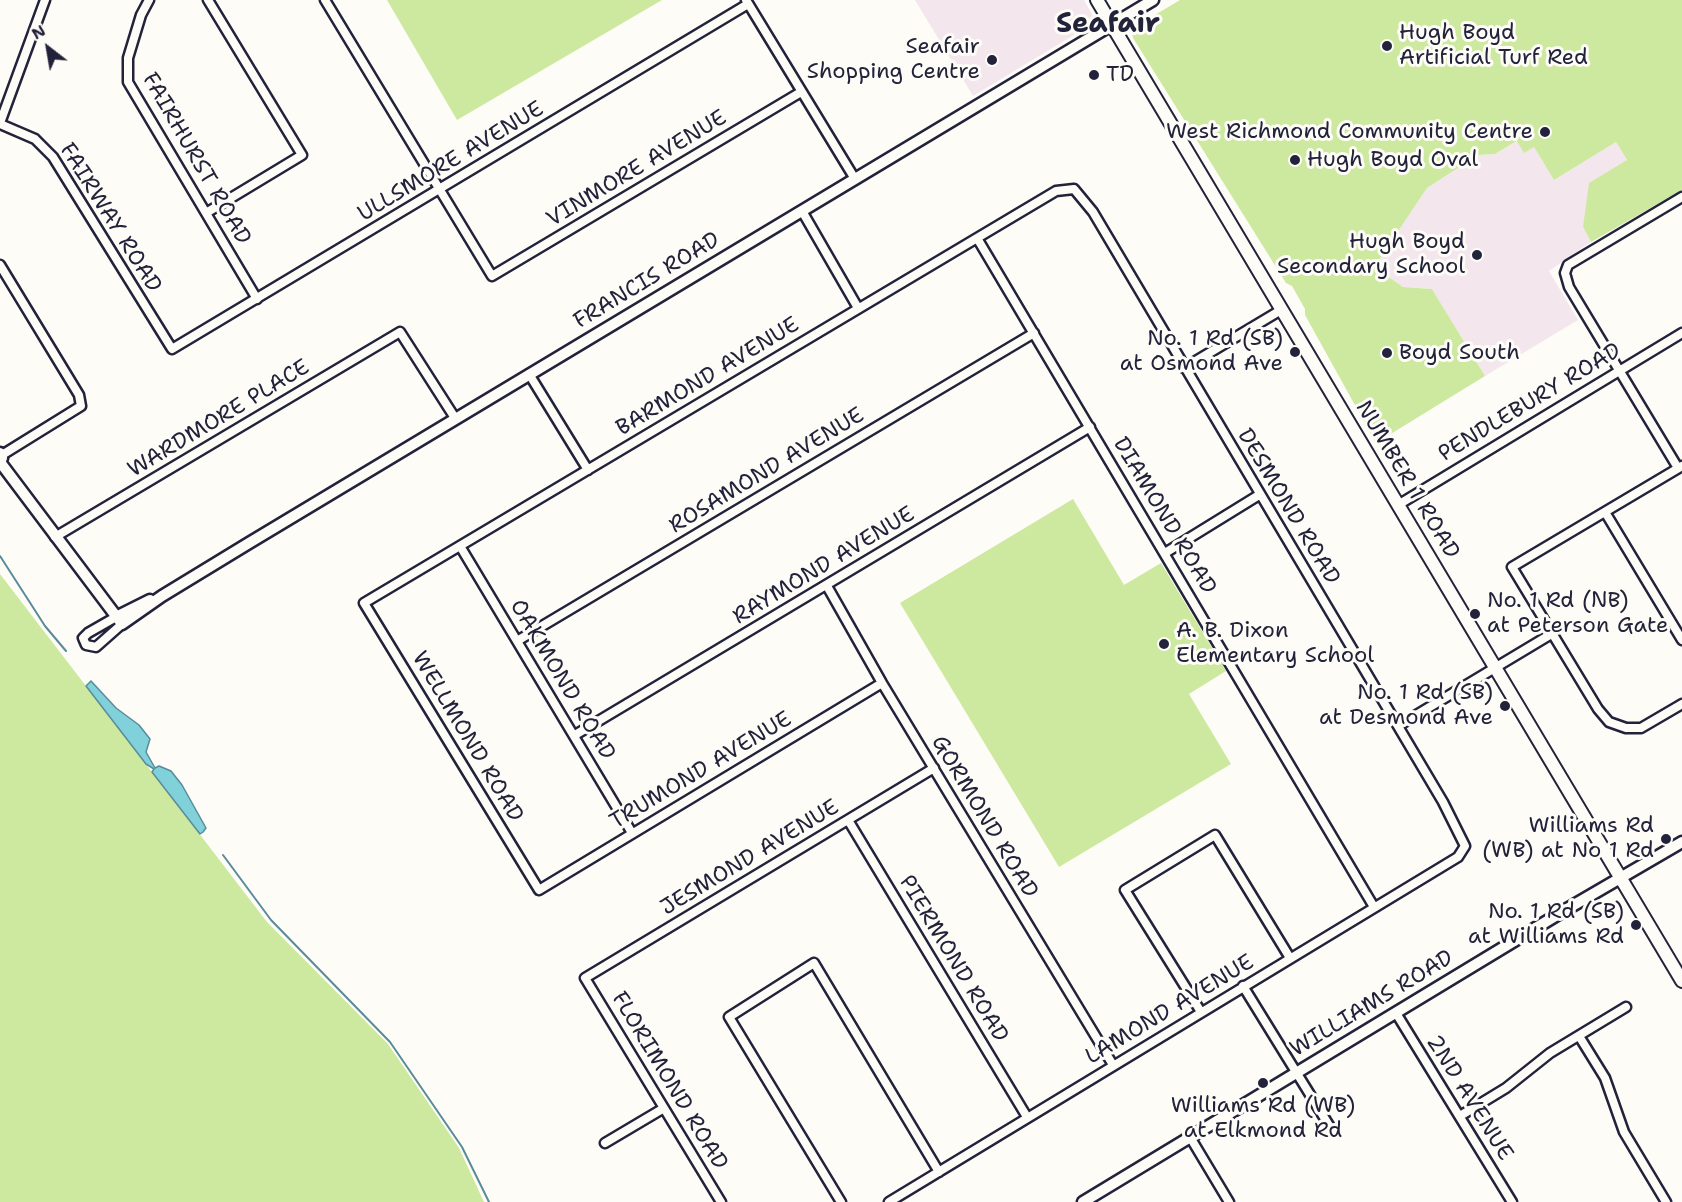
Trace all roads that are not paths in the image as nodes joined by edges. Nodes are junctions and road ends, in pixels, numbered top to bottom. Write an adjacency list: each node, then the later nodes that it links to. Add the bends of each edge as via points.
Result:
1 (45, 0): 10 (street)
2 (149, 0): 16 (street, FAIRHURST ROAD, via 128,58 128,82)
3 (208, 0): 16 (street, via 302,155)
4 (326, 0): 12 (street)
5 (1097, 0): 8 (main road, NUMBER 1 ROAD)
6 (1153, 0): 8 (street, FRANCIS ROAD)
7 (747, 2): 9 (street); 12 (street, ULLSMORE AVENUE)
8 (1111, 26): 11 (street, FRANCIS ROAD); 21 (main road, NUMBER 1 ROAD)
9 (801, 92): 11 (street); 12 (street, VINMORE AVENUE, via 492,276)
10 (0, 124): 24 (street, FAIRWAY ROAD, via 48,150)
11 (855, 179): 15 (street, FRANCIS ROAD)
12 (440, 189): 19 (street, ULLSMORE AVENUE)
13 (1074, 189): 17 (street, BARMOND AVENUE, via 1056,191); 25 (street, DESMOND ROAD, via 1092,212)
14 (1682, 197): 26 (street, via 1568,265 1565,280)
15 (802, 212): 20 (street); 27 (street, FRANCIS ROAD)
16 (206, 213): 19 (street, FAIRHURST ROAD)
17 (977, 238): 20 (street, BARMOND AVENUE); 22 (street, DIAMOND ROAD)
18 (0, 265): 30 (street, via 80,395 81,406)
19 (257, 299): 24 (street, ULLSMORE AVENUE)
20 (858, 308): 32 (street, BARMOND AVENUE)
21 (1281, 310): 25 (street); 34 (main road, NUMBER 1 ROAD)
22 (1034, 333): 29 (street, DIAMOND ROAD); 43 (street, ROSAMOND AVENUE)
23 (1682, 333): 26 (street, PENDLEBURY ROAD)
24 (172, 349)
25 (1184, 368): 33 (street, DESMOND ROAD)
26 (1618, 371): 31 (street); 34 (street, PENDLEBURY ROAD)
27 (529, 374): 28 (street, FRANCIS ROAD); 32 (street)
28 (455, 418): 36 (street, FRANCIS ROAD, via 119,620); 36 (street, WARDMORE PLACE, via 400,332)
29 (1090, 427): 38 (street, DIAMOND ROAD); 39 (street, RAYMOND AVENUE)
30 (1, 457): 36 (street)
31 (1680, 467): 35 (street)
32 (588, 470): 37 (street, BARMOND AVENUE)
33 (1259, 495): 38 (street); 47 (street, DESMOND ROAD)
34 (1398, 505): 44 (main road, NUMBER 1 ROAD)
35 (1605, 512): 41 (street, via 1512,567); 42 (street)
36 (55, 537)
37 (460, 546): 40 (street, BARMOND AVENUE); 43 (street, OAKMOND ROAD)
38 (1165, 553): 56 (street, DIAMOND ROAD)
39 (827, 586): 45 (street, GORMOND ROAD); 48 (street, RAYMOND AVENUE)
40 (364, 603): 55 (street, WELLMOND ROAD)
41 (1552, 633): 44 (street); 46 (street, via 1610,722 1626,728 1647,725)
42 (1682, 640)
43 (517, 641): 48 (street, OAKMOND ROAD)
44 (1495, 668): 47 (street); 54 (main road, NUMBER 1 ROAD)
45 (882, 683): 49 (street, GORMOND ROAD); 51 (street, TRUMOND AVENUE)
46 (1682, 704)
47 (1398, 726): 53 (street, DESMOND ROAD)
48 (575, 735): 51 (street, OAKMOND ROAD)
49 (934, 768): 50 (street, JESMOND AVENUE); 65 (street, GORMOND ROAD)
50 (848, 820): 58 (street, JESMOND AVENUE); 69 (street, PIERMOND ROAD)
51 (632, 833): 55 (street, TRUMOND AVENUE)
52 (1682, 842): 54 (street, WILLIAMS ROAD)
53 (1466, 846): 56 (street, LAMOND AVENUE, via 1458,857)
54 (1620, 878): 59 (main road, NUMBER 1 ROAD); 63 (street, WILLIAMS ROAD)
55 (539, 890)
56 (1374, 907): 57 (street, LAMOND AVENUE)
57 (1290, 958): 60 (street, LAMOND AVENUE); 62 (street, via 1215,835 1125,890)
58 (585, 978): 67 (street, FLORIMOND ROAD)
59 (1682, 981)
60 (1243, 986): 62 (street, LAMOND AVENUE); 66 (street)
61 (1626, 1007): 64 (street)
62 (1201, 1012): 65 (street, LAMOND AVENUE)
63 (1396, 1013): 66 (street, WILLIAMS ROAD); 68 (street, 2ND AVENUE)
64 (1580, 1036): 68 (street); 80 (street, via 1605,1078 1624,1132)
65 (1113, 1065): 69 (street, LAMOND AVENUE)
66 (1296, 1073): 70 (street); 71 (street, WILLIAMS ROAD)
67 (664, 1108): 72 (street); 75 (street, FLORIMOND ROAD)
68 (1460, 1116): 79 (street, 2ND AVENUE)
69 (1027, 1117): 73 (street, LAMOND AVENUE)
70 (1329, 1127)
71 (1190, 1137): 77 (street, WILLIAMS ROAD); 78 (street)
72 (605, 1143)
73 (939, 1172): 74 (street, LAMOND AVENUE); 76 (street, via 814,963 729,1017)
74 (895, 1200)
75 (721, 1202)
76 (841, 1202)
77 (1083, 1202)
78 (1229, 1202)
79 (1512, 1202)
80 (1666, 1202)

